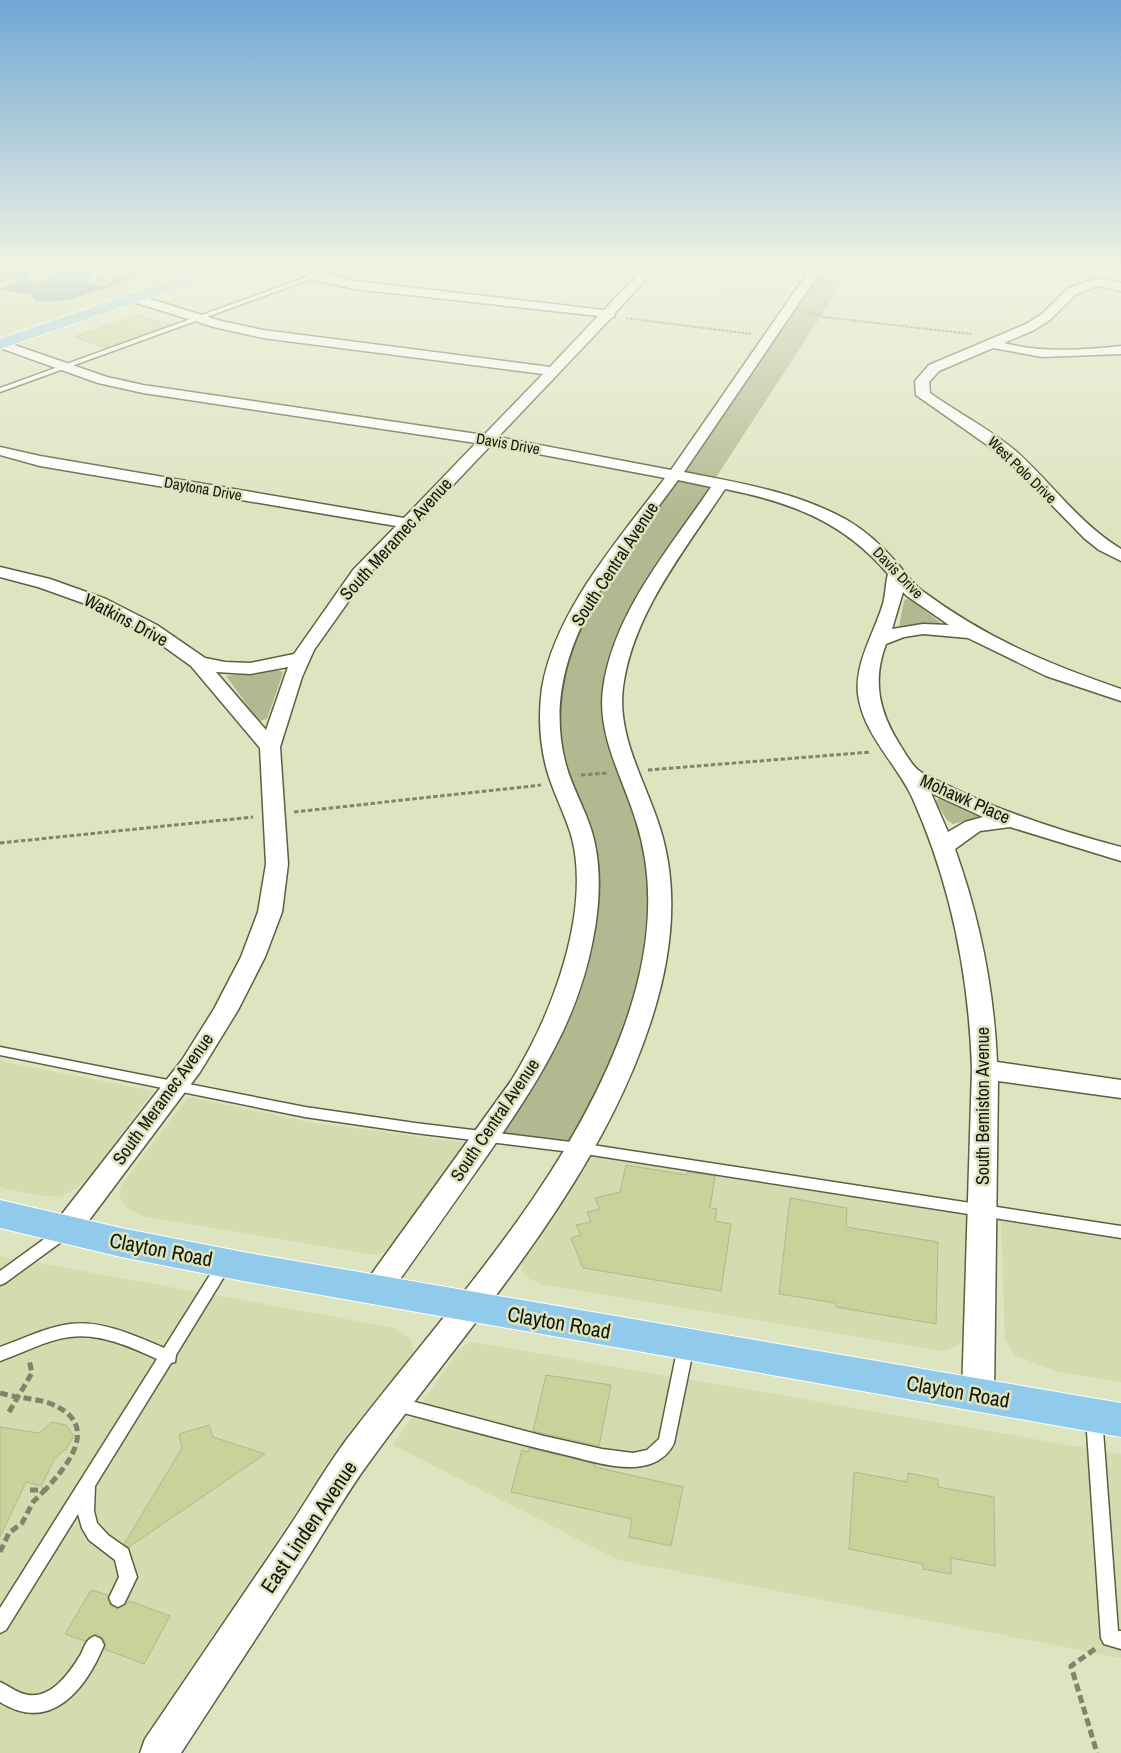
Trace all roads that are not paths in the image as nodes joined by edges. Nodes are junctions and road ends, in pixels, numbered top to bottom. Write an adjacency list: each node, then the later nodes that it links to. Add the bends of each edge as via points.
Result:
1 (12, 348): 9 (street, Davis Drive)
2 (116, 348): 9 (lane)
3 (366, 348): 10 (street)
4 (577, 348): 10 (street, South Meramec Avenue)
5 (762, 348): 14 (street, South Central Avenue)
6 (983, 348): 17 (street, West Polo Drive, via 934,368 922,381 923,394 993,441 1036,480 1076,525)
7 (1011, 348): 8 (street, via 1044,355)
8 (1121, 350)
9 (65, 366): 11 (lane); 12 (street, Davis Drive, via 103,380 183,397)
10 (553, 372): 12 (street, South Meramec Avenue)
11 (0, 390)
12 (489, 440): 14 (street, Davis Drive); 16 (street, South Meramec Avenue)
13 (0, 451): 16 (street, Daytona Drive, via 40,461)
14 (675, 475): 15 (street, Davis Drive); 34 (street, South Central Avenue, via 583,606 559,659 549,713 551,746 585,849 582,927 573,973 553,1027 527,1078)
15 (722, 484): 19 (street, Davis Drive, via 774,496 821,512 865,540); 35 (street, via 630,626 618,663 613,691 615,728 619,751 649,825 660,880 658,940 648,988 629,1049)
16 (407, 523): 22 (street, South Meramec Avenue, via 359,574)
17 (1121, 556)
18 (0, 572): 23 (street, Watkins Drive, via 44,583 100,603 151,629)
19 (896, 575): 20 (street, Davis Drive, via 930,605); 21 (street, South Bemiston Avenue, via 893,605)
20 (974, 634): 21 (street, Davis Drive, via 917,629 890,634); 24 (street, Davis Drive, via 1053,672)
21 (880, 640): 26 (street, South Bemiston Avenue, via 870,661 868,693 874,714 893,750)
22 (301, 658): 23 (street, via 251,670 223,669); 25 (street, South Meramec Avenue)
23 (198, 662): 25 (street, Watkins Drive)
24 (1121, 695)
25 (270, 747): 32 (street, South Meramec Avenue, via 277,864 270,912 253,957 226,1010)
26 (911, 774): 27 (street, Mohawk Place, via 938,790); 28 (street, South Bemiston Avenue)
27 (1019, 822): 28 (street, Mohawk Place, via 976,824 963,830); 29 (street, Mohawk Place)
28 (944, 848): 31 (street, South Bemiston Avenue, via 975,959)
29 (1121, 854)
30 (0, 1051): 32 (lane)
31 (986, 1070): 33 (street); 36 (street, South Bemiston Avenue)
32 (175, 1087): 34 (lane, via 305,1112); 38 (street, South Meramec Avenue)
33 (1121, 1089)
34 (486, 1136): 35 (lane); 42 (street, South Central Avenue)
35 (579, 1148): 36 (lane); 43 (street, via 511,1254)
36 (983, 1211): 39 (lane); 47 (street, South Bemiston Avenue)
37 (0, 1214): 38 (main road, Clayton Road)
38 (65, 1231): 40 (main road, Clayton Road); 41 (lane)
39 (1121, 1232)
40 (226, 1263): 42 (main road, Clayton Road); 46 (lane)
41 (0, 1279)
42 (376, 1290): 43 (main road, Clayton Road)
43 (468, 1307): 44 (main road, Clayton Road); 48 (street, East Linden Avenue)
44 (686, 1346): 47 (main road, Clayton Road); 48 (lane, via 666,1444 652,1457 632,1460 602,1456)
45 (0, 1354): 46 (lane, via 76,1330 124,1338)
46 (169, 1357): 50 (lane)
47 (978, 1395): 49 (main road, Clayton Road)
48 (395, 1404): 56 (street, East Linden Avenue, via 355,1456)
49 (1107, 1417): 53 (lane)
50 (88, 1482): 51 (lane, via 85,1513 95,1537 122,1555 128,1577); 52 (lane)
51 (118, 1598)
52 (0, 1624)
53 (1116, 1639)
54 (95, 1645): 55 (lane, via 71,1686 44,1704 27,1705 8,1698)
55 (0, 1690)
56 (159, 1753)

